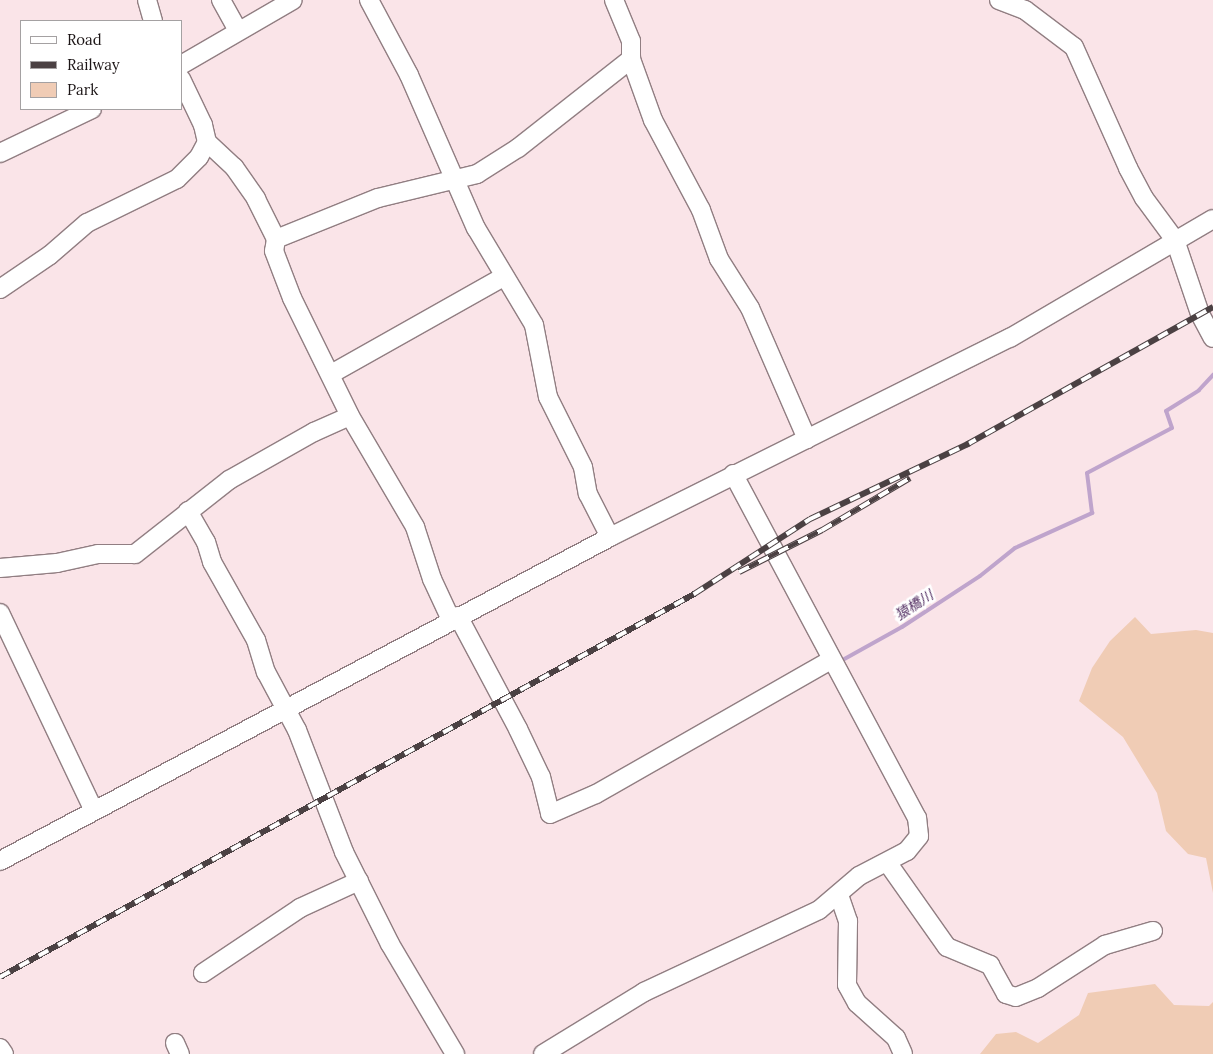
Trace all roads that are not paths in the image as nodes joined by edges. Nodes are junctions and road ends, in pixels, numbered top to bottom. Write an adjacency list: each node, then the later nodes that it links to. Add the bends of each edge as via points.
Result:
1 (147, 0): 7 (street)
2 (221, 0): 8 (street)
3 (293, 0): 8 (street)
4 (369, 0): 15 (street, via 409,75)
5 (614, 0): 9 (street, via 631,41)
6 (999, 0): 18 (street, via 1025,10 1074,47 1128,168 1144,198)
7 (153, 20)
8 (238, 31): 10 (street)
9 (631, 59): 15 (street, via 518,148 477,174); 24 (street, via 653,120 701,210 719,259 750,308)
10 (182, 64)
11 (182, 81): 13 (street, via 204,125)
12 (90, 110): 14 (street)
13 (207, 142): 17 (street, via 239,175 256,199); 20 (street, via 199,157 177,180 87,223 50,255)
14 (0, 153)
15 (456, 182): 17 (street, via 378,198); 19 (street)
16 (1213, 219): 18 (street)
17 (276, 238): 22 (street, via 274,252 280,271)
18 (1176, 240): 21 (street, via 1200,314); 24 (street, via 1010,338)
19 (503, 277): 22 (street); 27 (street, via 534,325 548,397 583,467 588,494)
20 (0, 289)
21 (1213, 338)
22 (331, 374): 23 (street)
23 (350, 416): 26 (street, via 314,432 229,480); 30 (street, via 414,528 432,580)
24 (807, 439): 25 (street)
25 (733, 474): 27 (street); 31 (street)
26 (188, 511): 28 (street, via 135,554 98,554 57,563); 32 (street, via 206,542 212,562 256,640 266,672)
27 (610, 537): 30 (street)
28 (0, 568)
29 (0, 613): 33 (street)
30 (454, 618): 31 (street, via 537,769 550,814 596,794); 32 (street)
31 (832, 664): 35 (street, via 917,818 919,836 907,851)
32 (285, 708): 33 (street); 36 (street)
33 (93, 809): 34 (street)
34 (0, 861)
35 (887, 862): 37 (street, via 859,876); 38 (street, via 948,947 990,965 1006,994 1016,997 1038,988 1105,945)
36 (359, 881): 39 (street, via 300,908); 42 (street, via 390,944)
37 (840, 895): 43 (street, via 819,910 644,992); 44 (street, via 848,921 847,985 857,1004 896,1038)
38 (1153, 931)
39 (203, 973)
40 (0, 1048): 41 (street)
41 (4, 1054)
42 (454, 1054)
43 (543, 1054)
44 (903, 1054)

